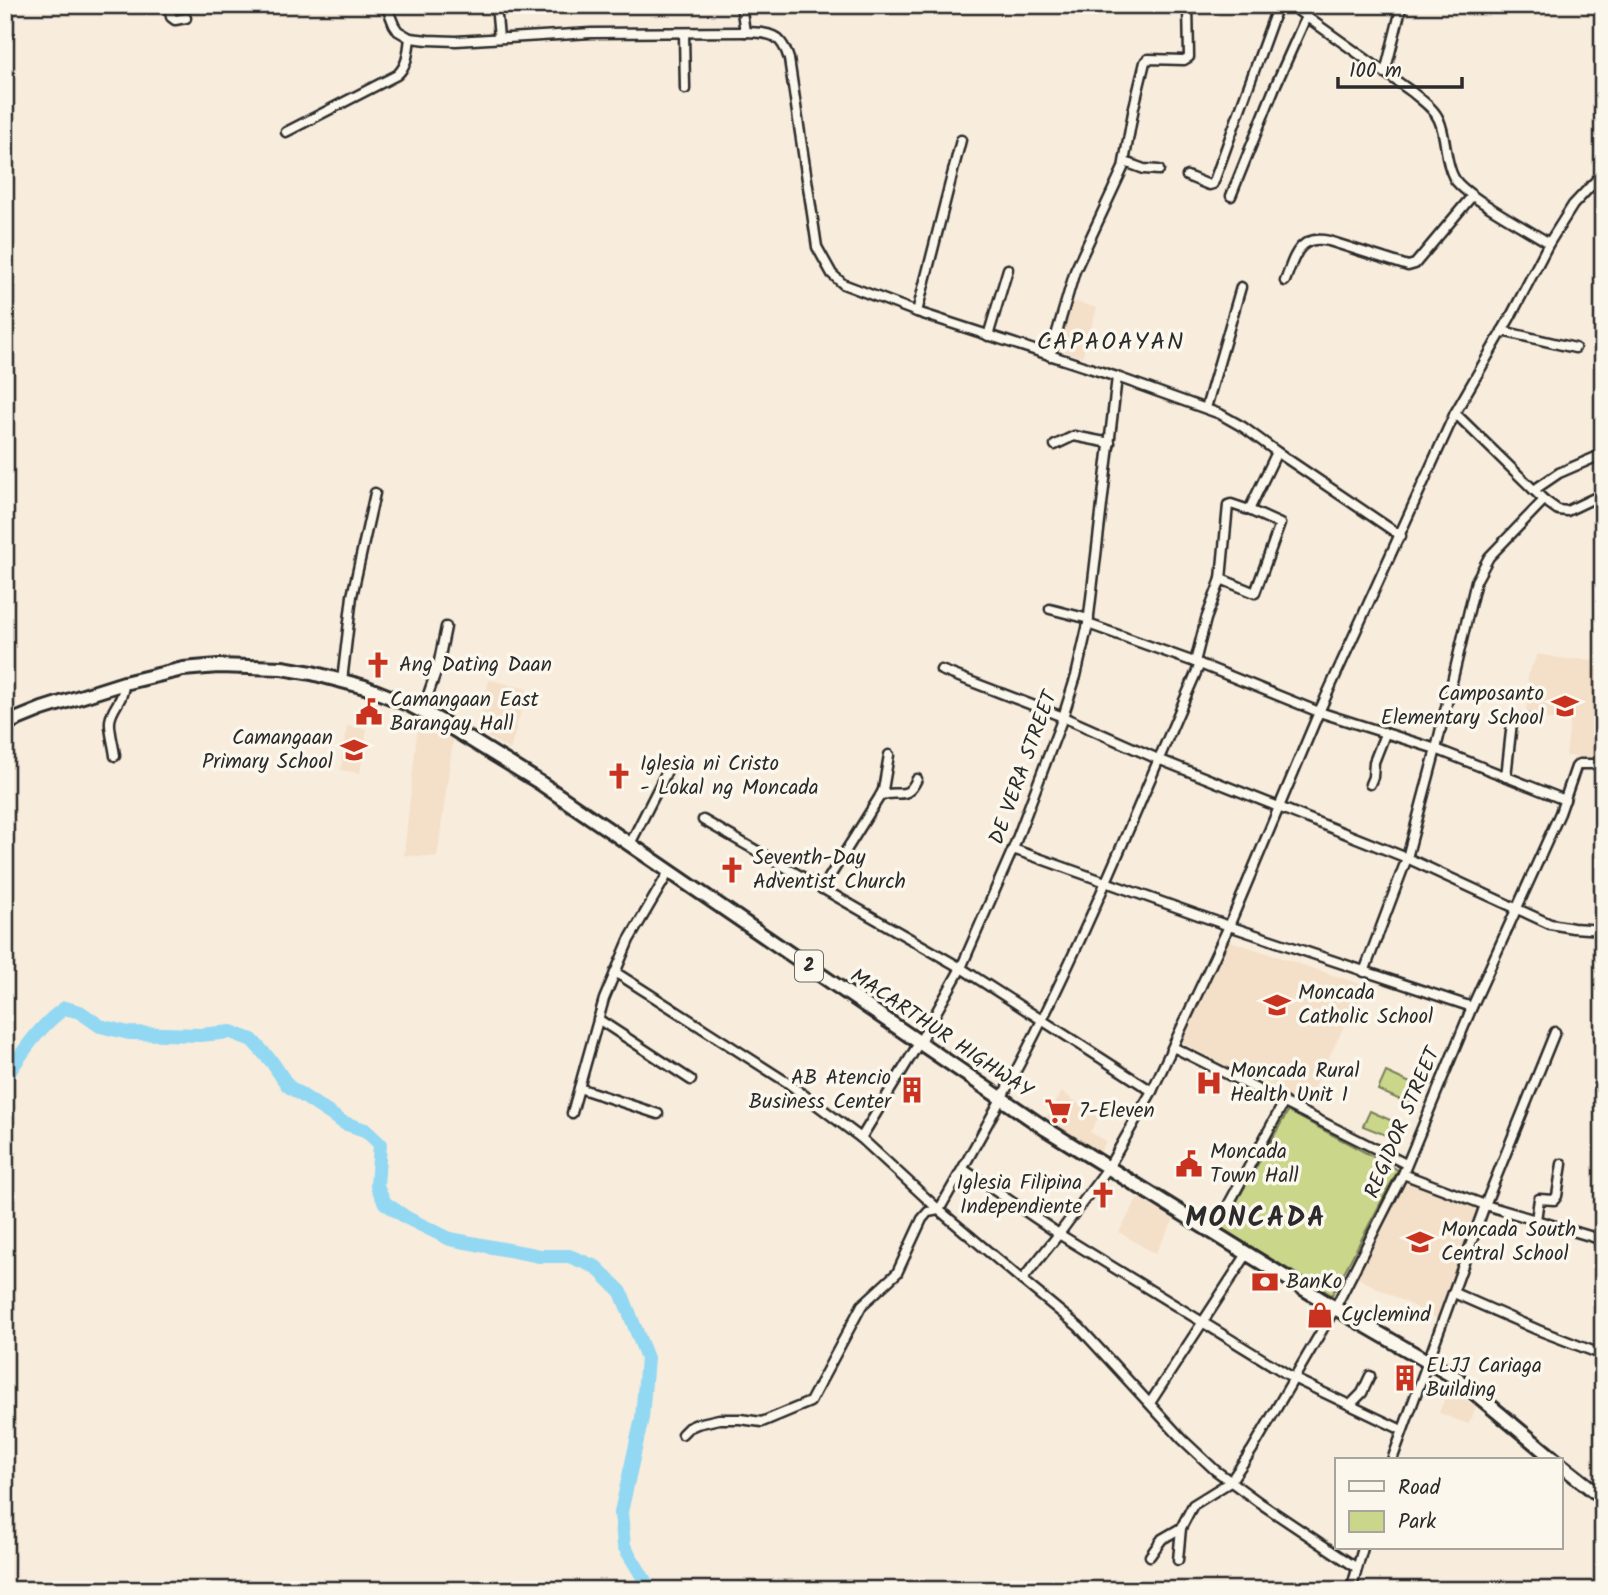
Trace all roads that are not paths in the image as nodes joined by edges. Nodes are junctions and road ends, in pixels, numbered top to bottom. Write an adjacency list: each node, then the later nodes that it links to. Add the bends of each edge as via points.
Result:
1 (169, 5): 10 (street, via 171,17)
2 (386, 5): 13 (street, via 398,31)
3 (496, 5): 14 (street)
4 (741, 5): 11 (street)
5 (1188, 5): 19 (street, via 1189,57 1145,62)
6 (1278, 5): 22 (street, via 1213,184)
7 (1290, 5): 9 (street)
8 (1402, 5): 15 (street)
9 (1306, 17): 15 (street); 23 (street)
10 (186, 18)
11 (746, 32): 12 (street); 29 (street, via 771,34 786,49 817,247 825,264 844,284)
12 (684, 33): 14 (street); 16 (street)
13 (410, 38): 14 (street); 17 (street, via 407,60 397,75)
14 (499, 38)
15 (1385, 73): 24 (street, via 1435,112 1455,181)
16 (685, 89)
17 (286, 132)
18 (961, 139): 29 (street)
19 (1125, 162): 20 (street); 33 (street, via 1075,271)
20 (1159, 170)
21 (1603, 173): 25 (street, via 1573,205)
22 (1187, 176)
23 (1231, 196)
24 (1472, 196): 25 (street); 27 (street, via 1415,264 1408,266 1329,241 1310,240 1296,252)
25 (1549, 243): 30 (street)
26 (1008, 269): 31 (street)
27 (1285, 281)
28 (1241, 287): 35 (street)
29 (917, 313): 31 (street)
30 (1502, 331): 32 (street); 36 (street)
31 (988, 336): 33 (street)
32 (1575, 348)
33 (1050, 356): 34 (street)
34 (1117, 377): 35 (street); 37 (street, DE VERA STREET)
35 (1206, 408): 39 (street)
36 (1455, 413): 41 (street); 46 (street)
37 (1110, 443): 38 (street, via 1074,436); 49 (street, DE VERA STREET)
38 (1055, 445)
39 (1277, 452): 45 (street); 46 (street)
40 (1603, 454): 41 (street)
41 (1534, 491): 44 (street)
42 (375, 493): 53 (street, via 352,596)
43 (1603, 494): 44 (street, via 1567,511)
44 (1544, 500): 61 (street, via 1489,557 1476,582)
45 (1249, 510): 47 (street, via 1228,505); 47 (street, via 1280,524 1257,591)
46 (1401, 536): 56 (street)
47 (1221, 579): 51 (street, via 1206,619)
48 (1050, 609): 49 (street)
49 (1088, 621): 51 (street); 57 (street, DE VERA STREET)
50 (446, 628): 55 (street)
51 (1198, 663): 56 (street); 64 (street)
52 (941, 670): 57 (street)
53 (342, 681): 54 (highway, MACARTHUR HIGHWAY / 2, via 282,668 218,666 183,668); 55 (highway, MACARTHUR HIGHWAY / 2)
54 (124, 682): 59 (highway, MACARTHUR HIGHWAY / 2); 63 (street, via 110,724)
55 (422, 712): 74 (highway, MACARTHUR HIGHWAY / 2, via 484,747)
56 (1320, 712): 60 (street); 72 (street)
57 (1063, 717): 64 (street); 75 (street, DE VERA STREET)
58 (1530, 720): 67 (street, via 1512,722)
59 (5, 724)
60 (1385, 734): 61 (street); 69 (street)
61 (1436, 749): 67 (street); 76 (street)
62 (889, 755): 70 (street)
63 (115, 756)
64 (1158, 759): 72 (street); 78 (street)
65 (1603, 764): 71 (street, REGIDOR STREET, via 1579,764)
66 (666, 773): 74 (street)
67 (1506, 777): 71 (street)
68 (917, 779): 70 (street, via 904,795)
69 (1370, 784)
70 (880, 796): 79 (street)
71 (1565, 800): 80 (street, REGIDOR STREET)
72 (1279, 808): 76 (street); 81 (street)
73 (702, 820): 79 (street)
74 (630, 844): 77 (highway, MACARTHUR HIGHWAY / 2)
75 (1013, 849): 78 (street); 83 (street, DE VERA STREET)
76 (1406, 858): 80 (street); 85 (street)
77 (670, 870): 84 (street); 90 (highway, MACARTHUR HIGHWAY / 2)
78 (1106, 883): 81 (street); 88 (street)
79 (822, 889): 83 (street)
80 (1516, 909): 82 (street, via 1550,924); 86 (street, REGIDOR STREET)
81 (1229, 926): 85 (street); 91 (street)
82 (1603, 930)
83 (961, 968): 88 (street); 90 (street, DE VERA STREET)
84 (615, 972): 87 (street); 99 (street, via 789,1083)
85 (1364, 972): 86 (street)
86 (1472, 1007): 100 (street, REGIDOR STREET)
87 (598, 1019): 92 (street); 93 (street)
88 (1042, 1019): 94 (street); 95 (street)
89 (1555, 1032): 105 (street)
90 (919, 1043): 95 (highway, MACARTHUR HIGHWAY / 2); 99 (street, DE VERA STREET)
91 (1173, 1047): 94 (street); 96 (street)
92 (691, 1080)
93 (579, 1088): 97 (street); 98 (street)
94 (1152, 1091): 102 (street)
95 (1001, 1098): 102 (highway, MACARTHUR HIGHWAY / 2); 103 (street)
96 (1284, 1102): 100 (street); 108 (street)
97 (572, 1113)
98 (657, 1114)
99 (861, 1138): 106 (street)
100 (1406, 1164): 104 (street, REGIDOR STREET)
101 (1562, 1164): 107 (street, via 1557,1196 1539,1199)
102 (1108, 1168): 108 (highway, MACARTHUR HIGHWAY / 2); 109 (street)
103 (962, 1169): 106 (street); 109 (street)
104 (1403, 1174): 105 (street); 114 (street, REGIDOR STREET)
105 (1485, 1205): 107 (street); 113 (street)
106 (939, 1210): 112 (street); 123 (street, via 922,1219 897,1273 862,1305 810,1402 762,1422 719,1419)
107 (1536, 1220): 110 (street)
108 (1213, 1233): 111 (highway, MACARTHUR HIGHWAY / 2)
109 (1059, 1234): 112 (street); 115 (street)
110 (1603, 1240)
111 (1247, 1254): 114 (highway, MACARTHUR HIGHWAY / 2); 115 (street)
112 (1022, 1280): 120 (street, via 1079,1327)
113 (1454, 1293): 116 (street); 117 (street)
114 (1335, 1308): 117 (highway, MACARTHUR HIGHWAY / 2); 119 (street, REGIDOR STREET)
115 (1202, 1323): 119 (street); 120 (street)
116 (1603, 1355)
117 (1427, 1362): 122 (street); 125 (highway, MACARTHUR HIGHWAY / 2, via 1465,1384)
118 (1370, 1376): 121 (street)
119 (1295, 1379): 121 (street); 127 (street, REGIDOR STREET)
120 (1150, 1403): 127 (street)
121 (1350, 1405): 122 (street)
122 (1402, 1430): 124 (street)
123 (681, 1434)
124 (1393, 1458)
125 (1553, 1458)
126 (1562, 1466): 128 (highway)
127 (1230, 1482): 129 (street, via 1193,1505); 133 (street)
128 (1603, 1498)
129 (1181, 1528): 131 (street, via 1162,1539); 132 (street)
130 (1362, 1550): 133 (street)
131 (1150, 1556)
132 (1178, 1560)
133 (1357, 1568): 134 (street)
134 (1350, 1590)

